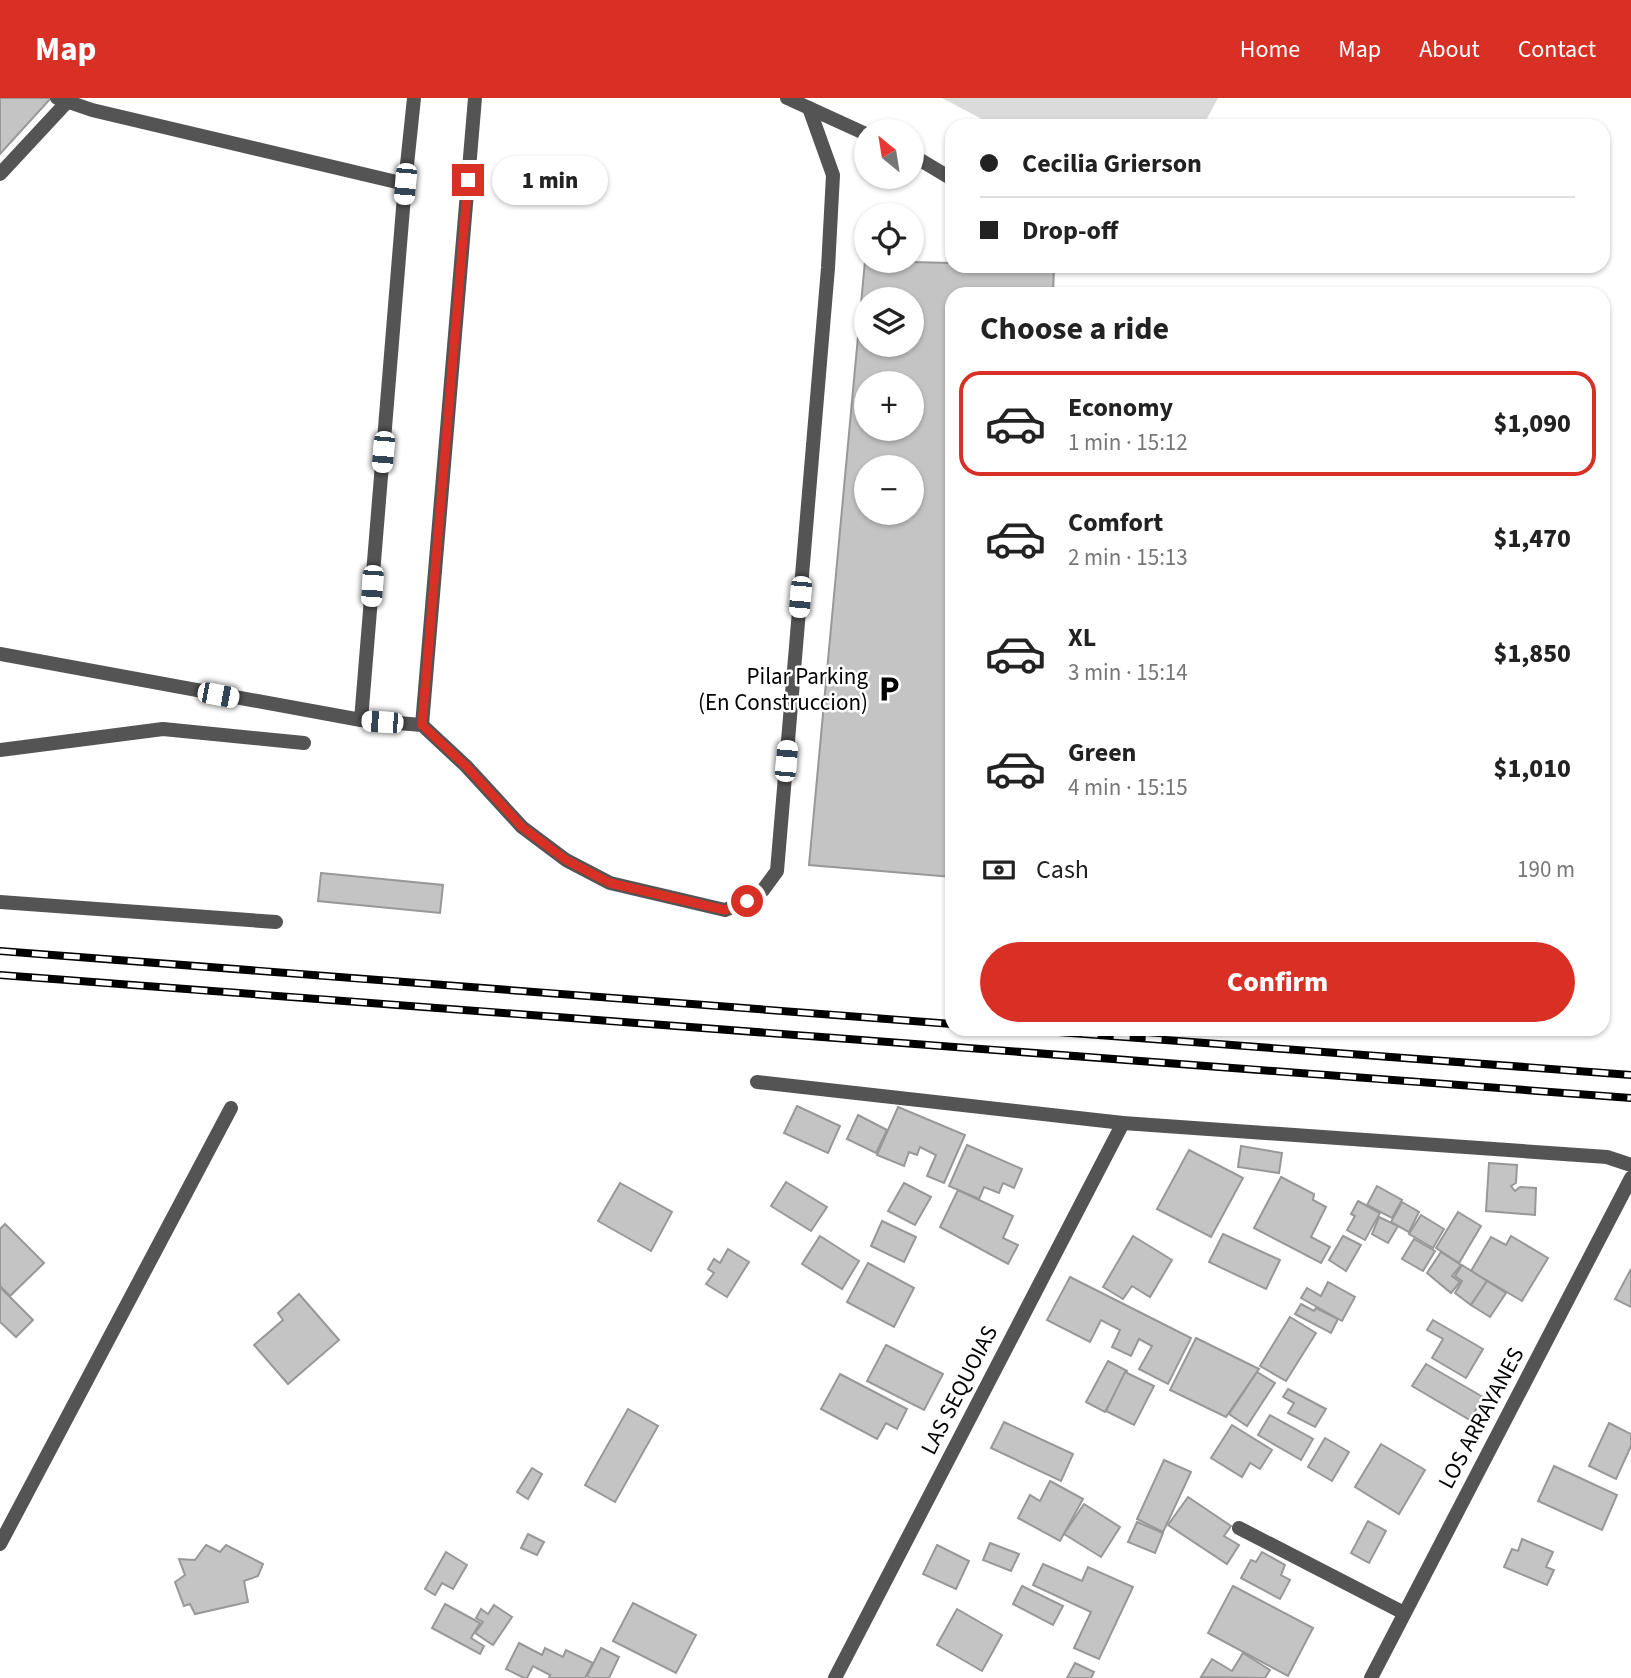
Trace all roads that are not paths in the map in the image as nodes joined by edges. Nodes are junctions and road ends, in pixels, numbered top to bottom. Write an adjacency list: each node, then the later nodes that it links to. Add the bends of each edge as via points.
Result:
1 (414, 98): 10 (street)
2 (475, 98): 13 (street)
3 (787, 98): 5 (street)
4 (62, 100): 8 (street); 10 (street)
5 (809, 108): 6 (street); 13 (street, via 833,175 777,870 763,890 725,910 610,883 566,860 522,827)
6 (854, 129)
7 (924, 162): 9 (street)
8 (0, 174)
9 (945, 175)
10 (405, 184): 12 (street)
11 (0, 654): 12 (street)
12 (361, 720): 13 (street)
13 (422, 725)
14 (304, 743): 15 (street, via 163,729)
15 (0, 750)
16 (0, 902): 17 (street)
17 (276, 922)
18 (757, 1082): 20 (street)
19 (231, 1108): 24 (street)
20 (1123, 1123): 21 (street, via 1607,1157); 26 (street, LAS SEQUOIAS)
21 (1631, 1166)
22 (1631, 1178): 25 (street, LOS ARRAYANES)
23 (1239, 1528): 25 (street)
24 (0, 1544)
25 (1404, 1613): 27 (street, LOS ARRAYANES)
26 (835, 1678)
27 (1371, 1678)

